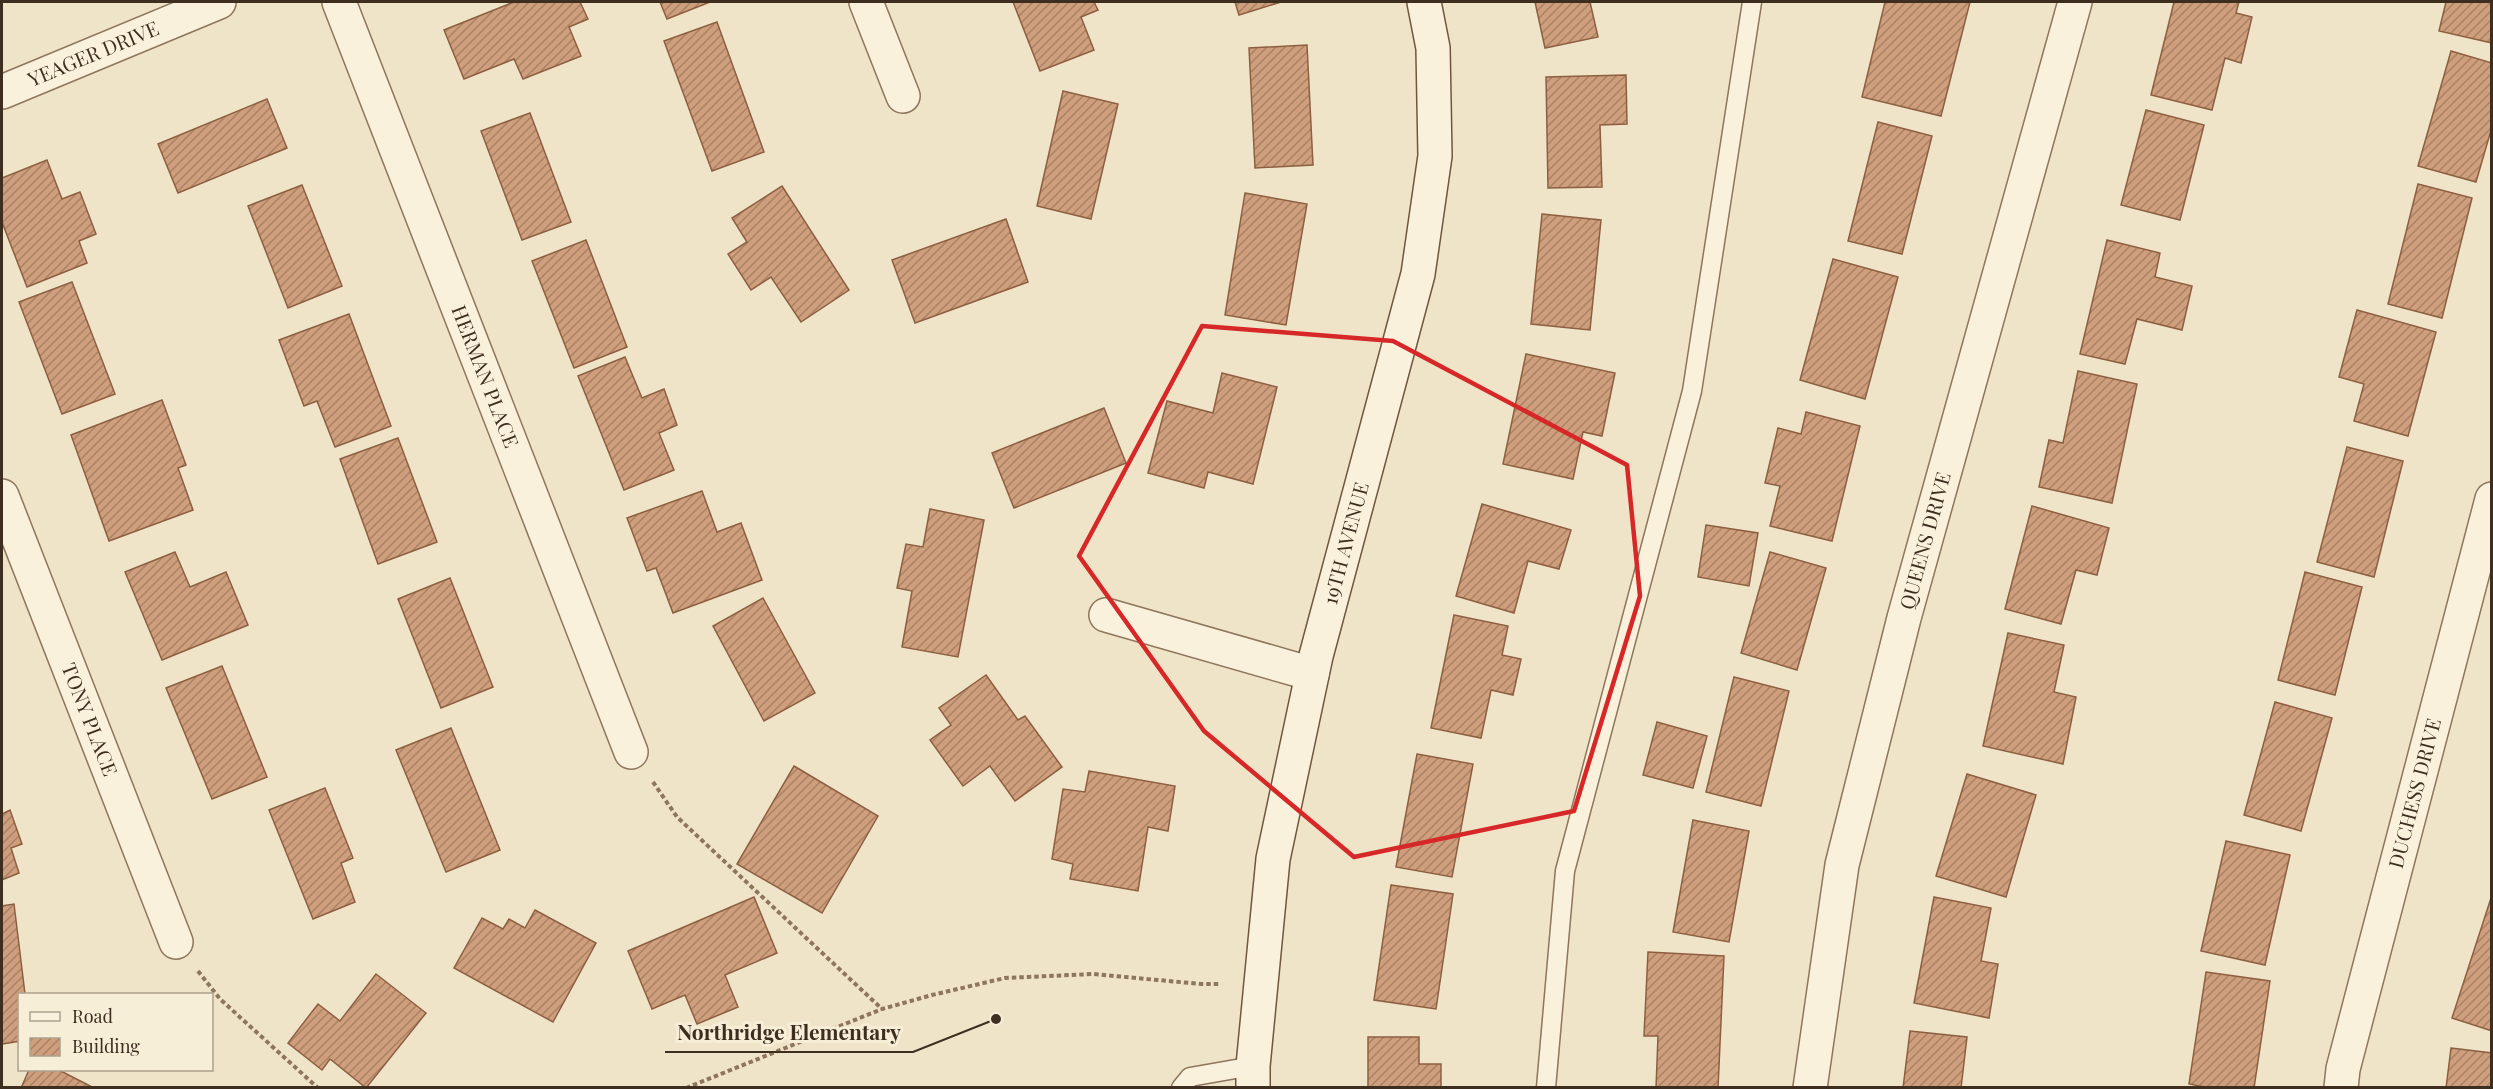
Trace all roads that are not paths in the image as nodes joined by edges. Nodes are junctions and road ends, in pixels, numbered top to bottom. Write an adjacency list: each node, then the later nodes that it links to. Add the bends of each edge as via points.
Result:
1 (219, 2): 7 (street, YEAGER DRIVE)
2 (339, 2): 13 (street, HERMAN PLACE)
3 (866, 2): 8 (street)
4 (1424, 2): 12 (street, 19TH AVENUE, via 1433,48 1435,156 1418,274)
5 (1752, 2): 17 (lane, via 1692,391 1565,871)
6 (2074, 2): 18 (street, QUEENS DRIVE, via 1904,618 1842,866)
7 (2, 92)
8 (903, 96)
9 (2, 496): 14 (street, TONY PLACE)
10 (2492, 499): 19 (street, DUCHESS DRIVE)
11 (1106, 615): 12 (street)
12 (1312, 674): 15 (street, 19TH AVENUE, via 1273,860)
13 (631, 752)
14 (176, 942)
15 (1253, 1077): 16 (lane, via 1190,1077)
16 (1181, 1088)
17 (1546, 1088)
18 (1810, 1088)
19 (2341, 1088)

